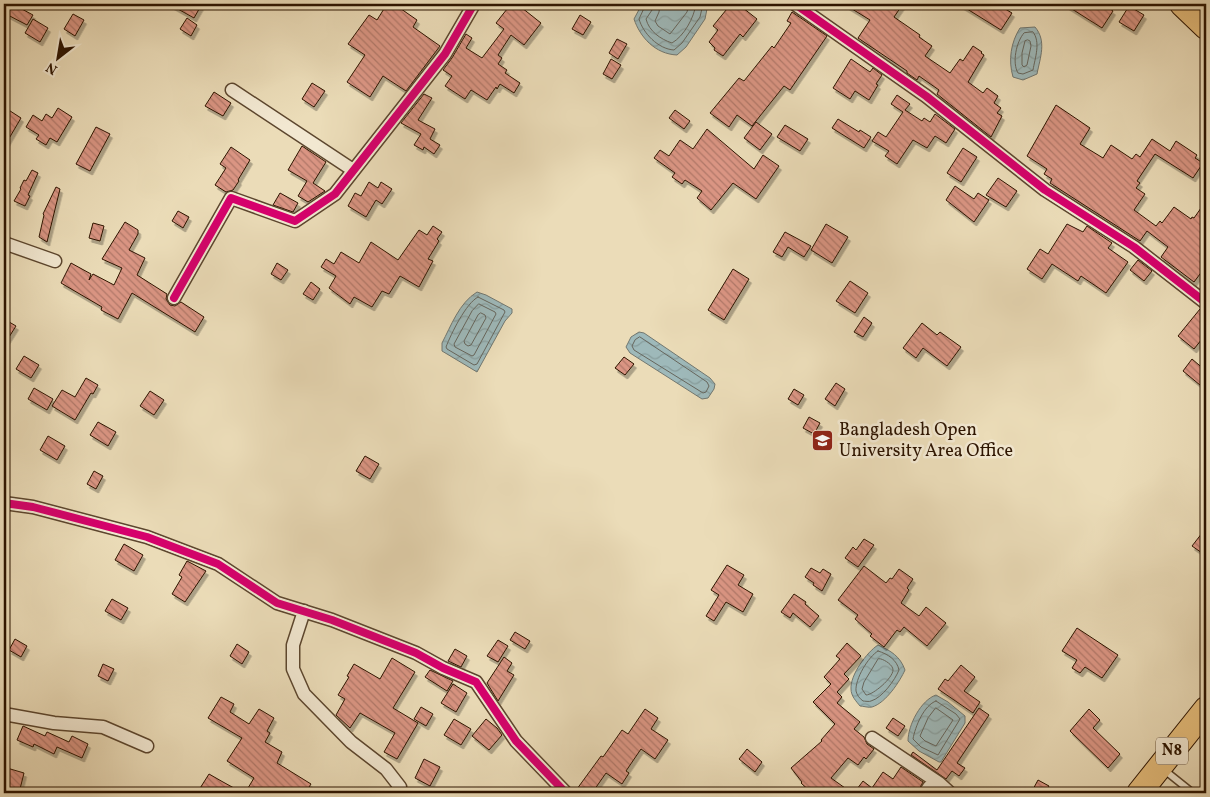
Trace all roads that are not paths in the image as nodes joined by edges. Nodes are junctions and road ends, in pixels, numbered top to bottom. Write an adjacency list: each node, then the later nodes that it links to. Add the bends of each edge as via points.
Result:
1 (474, 4): 6 (street, via 445,54)
2 (795, 4): 10 (street, via 926,96 1045,190 1134,247)
3 (1182, 4): 4 (highway)
4 (1205, 26)
5 (232, 90): 6 (street)
6 (353, 170): 9 (street, via 334,194 295,221 231,198)
7 (4, 243): 8 (street)
8 (55, 261)
9 (174, 298)
10 (1206, 303)
11 (4, 503): 12 (street, via 33,507 147,537 218,564 277,603)
12 (304, 611): 18 (street, via 293,645 293,669 304,694 351,742 386,769 400,787); 19 (street, via 416,653 476,682 516,741)
13 (1206, 709): 17 (highway, N8)
14 (4, 714): 16 (street, via 103,727)
15 (872, 738): 20 (street)
16 (147, 746)
17 (1160, 766): 21 (highway, N8); 22 (lane)
18 (399, 793)
19 (566, 793)
20 (950, 793)
21 (1139, 793)
22 (1193, 793)

